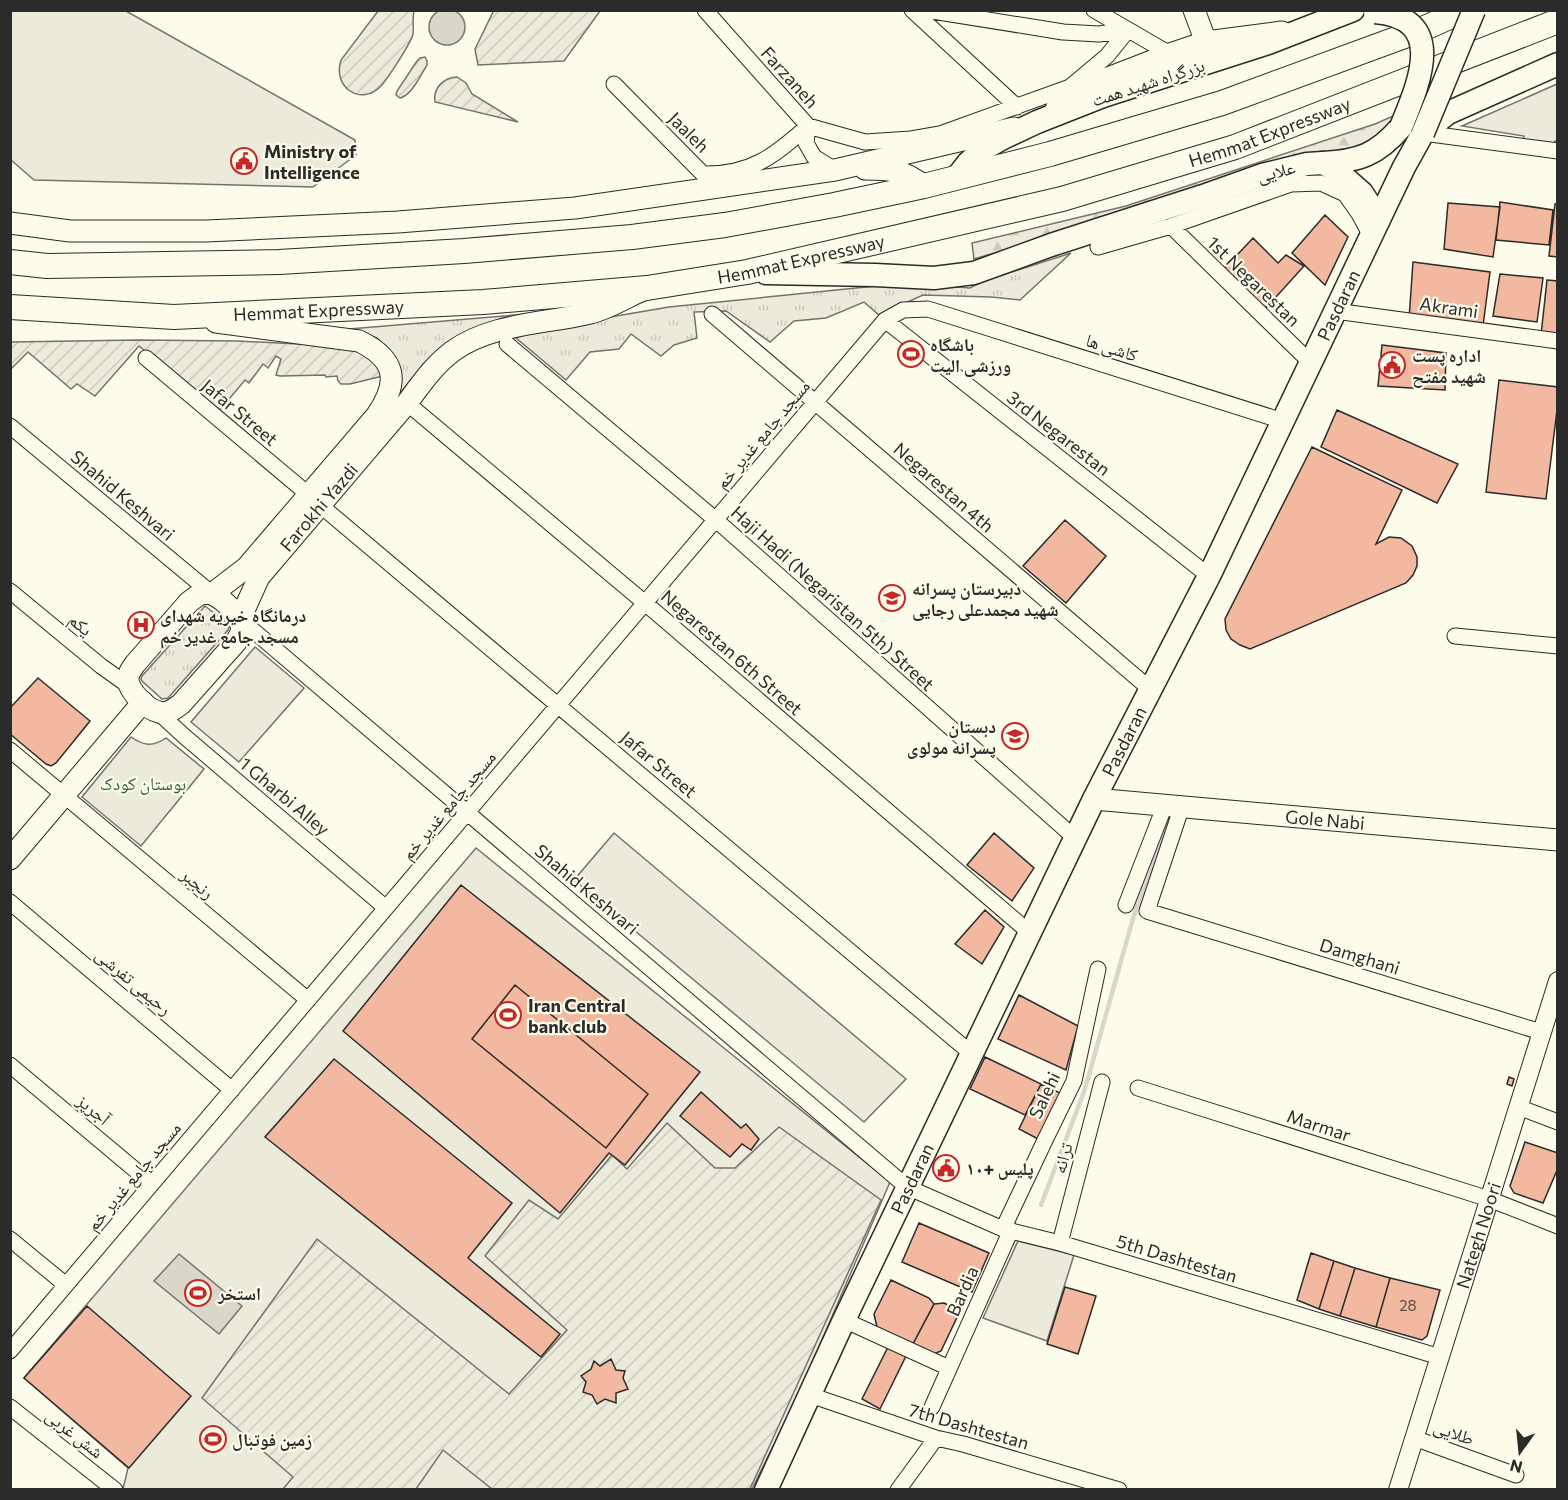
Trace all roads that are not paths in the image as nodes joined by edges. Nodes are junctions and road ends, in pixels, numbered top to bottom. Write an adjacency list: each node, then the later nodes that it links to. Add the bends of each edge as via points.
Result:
1 (705, 10): 19 (street, Farzaneh)
2 (912, 10): 17 (street)
3 (926, 10): 11 (street, via 1063,32 1099,34)
4 (1094, 10): 11 (street)
5 (1194, 10): 12 (main road)
6 (1465, 10): 24 (highway, via 1222,103)
7 (1474, 10): 20 (main road, bridge)
8 (1352, 12): 10 (main road, بزرگراه شهید همت); 13 (main road, via 1346,19); 22 (main road, bridge, via 1390,13 1403,19 1414,28 1424,56 1401,127 1382,147 1370,153)
9 (1557, 21): 31 (highway, Hemmat Expressway, via 1235,147 1062,199)
10 (1309, 29): 12 (main road); 13 (main road, بزرگراه شهید همت)
11 (1128, 30): 14 (street); 17 (street, via 1107,56 1070,87)
12 (1206, 42): 14 (main road)
13 (1268, 43): 18 (main road, بزرگراه شهید همت, via 1103,96)
14 (1170, 54): 18 (main road, via 1108,78)
15 (1557, 64): 20 (main road, Pasdaran, via 1448,113)
16 (614, 84): 19 (street, Jaaleh, via 703,174 746,170 780,151)
17 (1017, 107): 19 (street, via 940,134 911,139 865,142)
18 (1037, 122): 23 (main road); 24 (main road, بزرگراه شهید همت, via 982,150)
19 (808, 126): 23 (street, Farzaneh, via 806,143 814,157)
20 (1423, 133): 21 (street); 28 (main road, Pasdaran)
21 (1557, 151)
22 (1323, 163): 28 (main road, via 1355,186 1373,208); 31 (main road, via 1262,176 974,273 934,278)
23 (835, 170): 25 (main road, via 888,169 912,177); 26 (main road, via 575,208 398,222 206,231 70,231)
24 (957, 177): 25 (highway)
25 (924, 186): 30 (highway, via 725,225 632,237 279,262 47,266)
26 (10, 224)
27 (1171, 226): 28 (street, علایی, via 1291,184 1321,183 1345,194); 29 (street, علایی); 42 (street, 1st Negarestan)
28 (1375, 228): 35 (main road, Pasdaran)
29 (1098, 247)
30 (10, 262)
31 (747, 272): 32 (highway, Hemmat Expressway)
32 (647, 288): 37 (highway, Hemmat Expressway, via 483,302); 44 (main road, Farokhi Yazdi, via 592,313 533,323 473,340 436,366)
33 (10, 307): 37 (highway, Hemmat Expressway)
34 (928, 309): 38 (street, مسجد جامع غدیر خم, via 903,309); 45 (street, کاشی ها)
35 (1335, 311): 39 (street, Akrami); 42 (main road, Pasdaran)
36 (712, 314): 43 (street, Negarestan 4th)
37 (174, 317): 47 (main road, via 359,341 386,361 391,387 384,405)
38 (885, 320): 43 (street, مسجد جامع غدیر خم); 49 (street, 3rd Negarestan)
39 (1557, 341)
40 (507, 344): 48 (street, Haji Hadi (Negaristan 5th) Street)
41 (146, 358): 47 (street, Jafar Street)
42 (1311, 363): 45 (main road, Pasdaran)
43 (815, 402): 48 (street, مسجد جامع غدیر خم); 57 (street, Negarestan 4th)
44 (407, 403): 47 (main road, Farokhi Yazdi); 52 (street, Negarestan 6th Street)
45 (1283, 422): 49 (main road, Pasdaran)
46 (10, 426): 51 (street, Shahid Keshvari)
47 (315, 500): 51 (main road, Farokhi Yazdi, via 247,567); 53 (main road, Farokhi Yazdi, via 259,577); 58 (street, Jafar Street)
48 (716, 520): 52 (street, مسجد جامع غدیر خم); 65 (street, Haji Hadi (Negaristan 5th) Street)
49 (1209, 576): 57 (main road, Pasdaran)
50 (10, 591): 56 (street, یکم)
51 (211, 594): 53 (main road); 56 (main road, Farokhi Yazdi, via 200,594 189,602 135,664 128,675)
52 (645, 603): 58 (street, مسجد جامع غدیر خم); 71 (street, Negarestan 6th Street)
53 (241, 619): 59 (main road, Farokhi Yazdi, via 236,642 181,704 170,712); 64 (street, Shahid Keshvari)
54 (1455, 636): 55 (street)
55 (1557, 646)
56 (129, 686): 59 (main road)
57 (1150, 689): 62 (main road, Pasdaran)
58 (558, 705): 64 (street, مسجد جامع غدیر خم); 76 (street, Jafar Street)
59 (151, 707): 61 (main road); 70 (street, 1 Gharbi Alley)
60 (10, 750): 61 (street, رنجبر)
61 (64, 796): 67 (main road); 74 (street, رنجبر)
62 (1094, 799): 63 (main road, Gole Nabi); 65 (main road, Pasdaran)
63 (1174, 806): 66 (main road, Gole Nabi); 69 (street); 75 (street, Damghani, via 1147,911)
64 (467, 812): 70 (street, مسجد جامع غدیر خم); 84 (street, Shahid Keshvari)
65 (1075, 838): 71 (main road, Pasdaran)
66 (1557, 840)
67 (10, 859)
68 (10, 902): 80 (street, رحیمی تفرشی)
69 (1126, 905)
70 (386, 908): 74 (street, مسجد جامع غدیر خم)
71 (1030, 933): 76 (main road, Pasdaran)
72 (1098, 969): 87 (street, Salehi, via 1074,1082)
73 (1557, 981): 75 (street, Nategh Noori)
74 (308, 1000): 80 (street, مسجد جامع غدیر خم)
75 (1541, 1032): 81 (street, Nategh Noori)
76 (972, 1054): 84 (main road, Pasdaran)
77 (10, 1065): 83 (street, آجرپز)
78 (1102, 1082): 89 (street, ترانه)
79 (1138, 1088): 85 (street, Marmar)
80 (232, 1090): 83 (street, مسجد جامع غدیر خم)
81 (1518, 1107): 82 (street); 85 (street, Nategh Noori)
82 (1557, 1122)
83 (152, 1184): 90 (street, مسجد جامع غدیر خم)
84 (908, 1187): 87 (street, 5th Dashtestan); 91 (main road, Pasdaran)
85 (1489, 1199): 86 (street, Marmar); 93 (street, Nategh Noori)
86 (1557, 1226)
87 (1007, 1230): 89 (street, 5th Dashtestan); 94 (street, Bardia)
88 (10, 1239): 90 (street)
89 (1060, 1243): 93 (street, 5th Dashtestan)
90 (66, 1285): 92 (street, مسجد جامع غدیر خم)
91 (844, 1320): 94 (street); 95 (main road, Pasdaran)
92 (10, 1351)
93 (1440, 1357): 99 (street, Nategh Noori)
94 (950, 1368): 97 (street, Bardia)
95 (810, 1395): 98 (street, 7th Dashtestan); 102 (main road, Pasdaran)
96 (10, 1407): 101 (street, شش غربی)
97 (932, 1407)
98 (936, 1438): 103 (street); 104 (street, 7th Dashtestan)
99 (1414, 1438): 100 (street, طلایی); 105 (street, Nategh Noori)
100 (1516, 1475)
101 (116, 1490)
102 (766, 1490)
103 (898, 1490)
104 (1119, 1490)
105 (1398, 1490)

